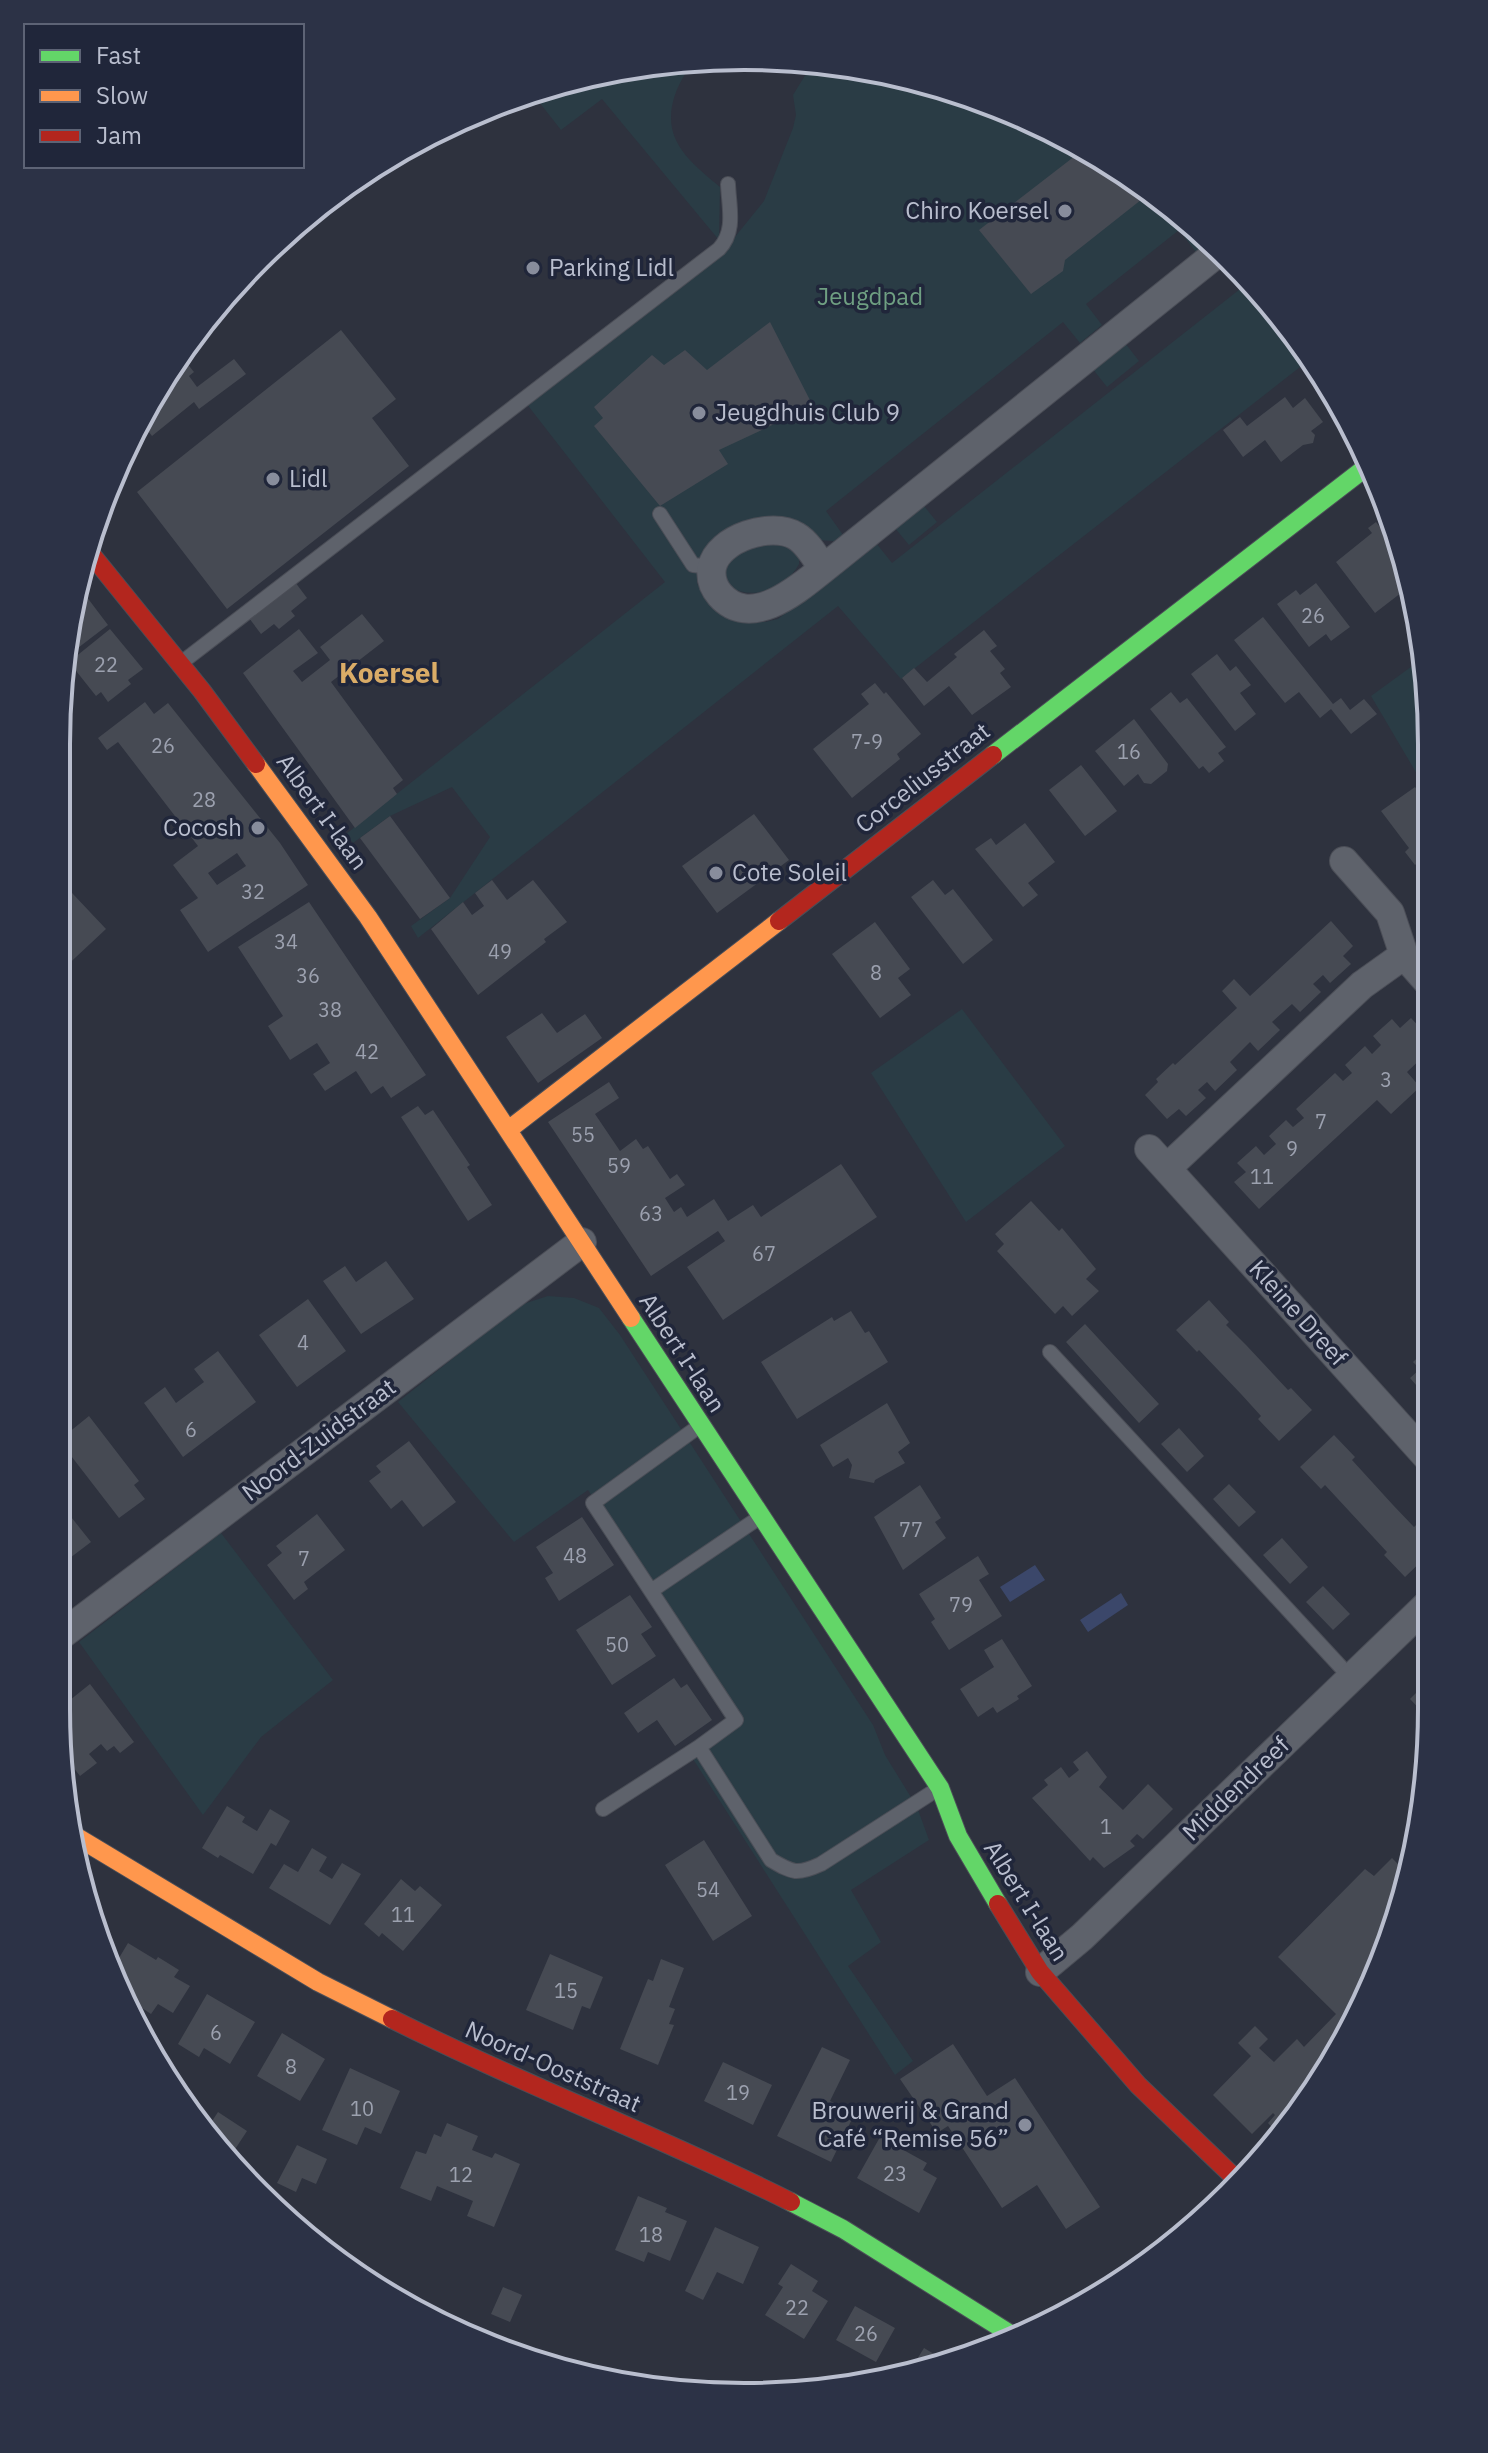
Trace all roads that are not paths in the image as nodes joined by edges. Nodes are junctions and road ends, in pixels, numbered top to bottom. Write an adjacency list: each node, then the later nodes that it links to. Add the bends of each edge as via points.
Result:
1 (728, 184): 8 (lane, via 731,230 719,249)
2 (1211, 258): 7 (street)
3 (1360, 472): 12 (street, Corceliusstraat)
4 (660, 514): 6 (lane, via 693,565)
5 (96, 560): 8 (street, Albert I-laan)
6 (712, 567): 7 (street, via 731,542 755,532 778,531 795,535); 7 (street, via 711,580 722,597 741,608 763,607 787,597)
7 (823, 569)
8 (180, 664): 12 (street, Albert I-laan, via 360,904)
9 (1344, 861): 10 (street, via 1390,913)
10 (1404, 955): 11 (street); 16 (street, Kleine Dreef, via 1158,1159)
11 (1418, 971)
12 (508, 1130): 13 (street, Albert I-laan)
13 (582, 1242): 15 (street, Albert I-laan); 20 (street, Noord-Zuidstraat)
14 (1050, 1352): 21 (lane)
15 (701, 1425): 17 (street, Albert I-laan); 18 (lane, via 593,1503)
16 (1418, 1447)
17 (761, 1517): 18 (lane); 23 (street, Albert I-laan)
18 (651, 1591): 22 (lane, via 736,1720)
19 (1418, 1614): 21 (street, Middendreef)
20 (70, 1628)
21 (1351, 1678): 26 (street, Middendreef)
22 (699, 1747): 23 (lane, via 771,1860 802,1873); 24 (lane)
23 (940, 1788): 26 (street, Albert I-laan, via 969,1857)
24 (603, 1809)
25 (83, 1841): 28 (street, Noord-Ooststraat, via 318,1982 453,2050 727,2170 843,2229)
26 (1040, 1972): 27 (street, Albert I-laan, via 1138,2085)
27 (1231, 2175)
28 (1005, 2331)

